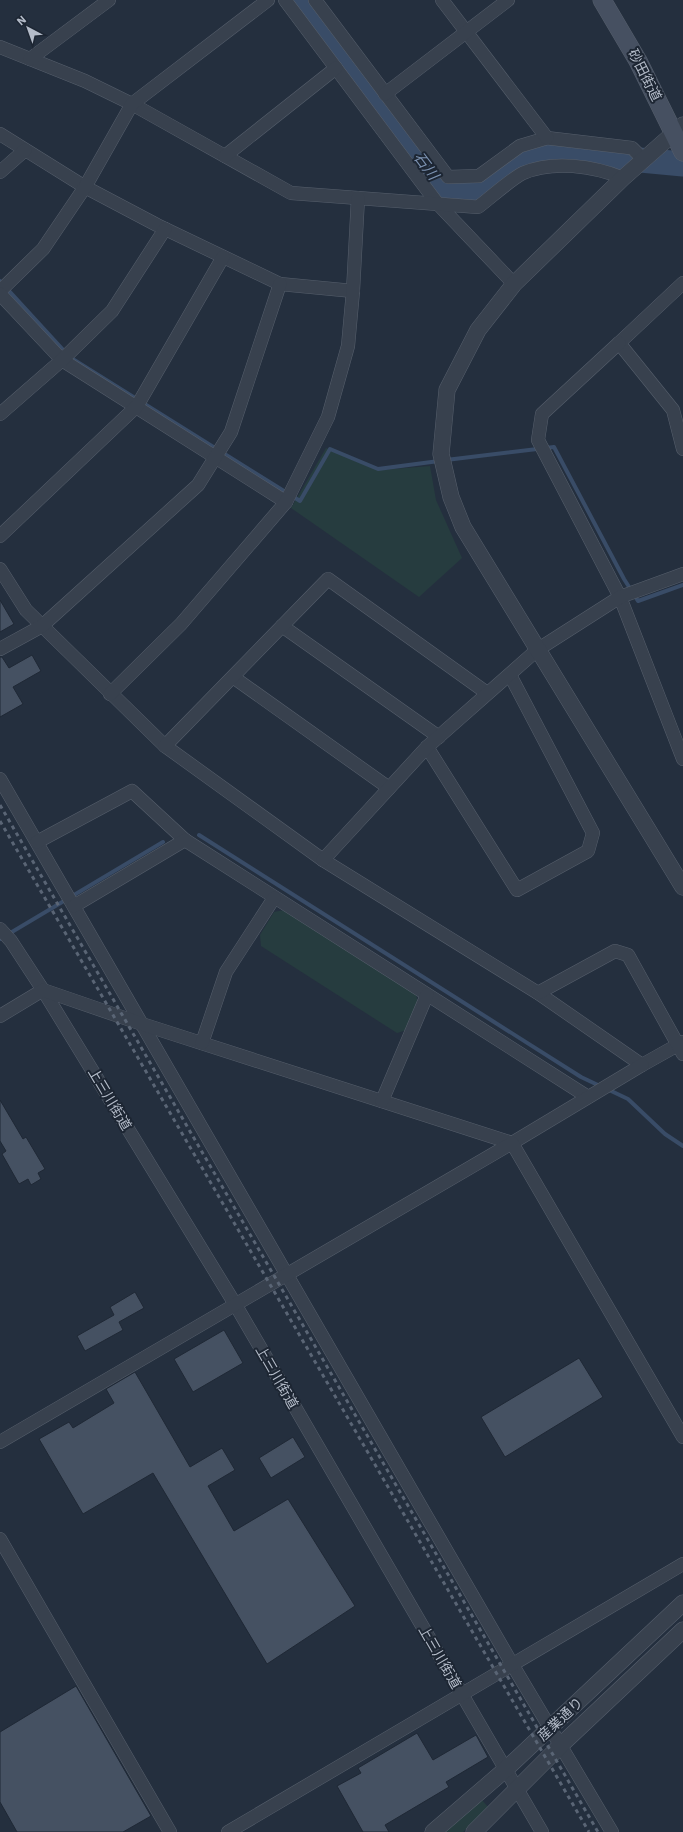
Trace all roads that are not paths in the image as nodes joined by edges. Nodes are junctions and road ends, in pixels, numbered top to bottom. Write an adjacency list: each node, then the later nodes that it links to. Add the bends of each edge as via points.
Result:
1 (109, 0): 10 (street)
2 (268, 0): 13 (street)
3 (285, 0): 11 (street)
4 (315, 0): 12 (street)
5 (442, 0): 8 (street)
6 (508, 0): 8 (street)
7 (602, 0): 14 (main road, 砂田街道)
8 (467, 32): 12 (street); 16 (street)
9 (0, 47): 10 (street)
10 (30, 59): 13 (street, via 85,81)
11 (336, 68): 19 (street); 25 (street)
12 (386, 94): 16 (street, via 448,177 479,176 520,146)
13 (132, 104): 19 (street); 23 (street)
14 (679, 129): 18 (main road, 砂田街道); 20 (street)
15 (0, 134): 17 (street)
16 (547, 138): 20 (street, via 632,148)
17 (25, 150): 21 (street); 23 (street)
18 (683, 152)
19 (225, 156): 24 (street, via 291,193)
20 (644, 160): 22 (street)
21 (0, 172)
22 (623, 178): 25 (street, via 606,171 554,165 523,174 478,207); 29 (street)
23 (85, 187): 26 (street); 32 (street, via 43,249)
24 (358, 198): 25 (street); 31 (street)
25 (437, 203): 29 (street)
26 (165, 229): 27 (street); 34 (street, via 112,311)
27 (223, 257): 28 (street); 35 (street)
28 (280, 284): 31 (street); 38 (street, via 231,432)
29 (514, 284): 47 (street, via 478,330 447,390 441,454 451,497 463,527)
30 (683, 284): 33 (street)
31 (353, 291): 39 (street, via 348,346 328,417)
32 (0, 292): 34 (street)
33 (619, 343): 37 (street, via 673,410); 43 (street, via 542,414 538,440)
34 (62, 360): 35 (street); 36 (street)
35 (137, 406): 38 (street); 40 (street)
36 (0, 414)
37 (683, 449)
38 (216, 457): 39 (street); 44 (street, via 198,485)
39 (286, 502): 51 (street, via 181,624)
40 (0, 536)
41 (0, 568): 44 (street, via 26,610)
42 (683, 574): 43 (street)
43 (620, 597): 47 (street); 55 (street)
44 (42, 626): 46 (street); 51 (street)
45 (282, 626): 49 (street); 50 (street, via 328,579); 52 (street)
46 (0, 649)
47 (537, 650): 48 (street); 61 (street)
48 (510, 675): 50 (street); 54 (street, via 593,833 588,851 517,890)
49 (233, 677): 53 (street); 57 (street)
50 (487, 693): 52 (street)
51 (110, 694): 53 (street)
52 (439, 736): 54 (street)
53 (165, 746): 60 (street)
54 (427, 747): 57 (street)
55 (683, 759)
56 (0, 779): 59 (street)
57 (389, 788): 60 (street)
58 (185, 840): 59 (street, via 132,791); 62 (street); 63 (street)
59 (37, 842): 63 (street)
60 (323, 860): 66 (street)
61 (683, 887)
62 (274, 898): 67 (street); 70 (street, via 226,972)
63 (74, 906): 69 (street)
64 (0, 929): 65 (street, 上三川街道)
65 (43, 990): 68 (street); 69 (street); 77 (street, 上三川街道)
66 (538, 993): 71 (street, via 615,951 628,955); 72 (street)
67 (427, 995): 73 (street); 74 (street)
68 (0, 1016)
69 (142, 1024): 70 (street); 76 (street)
70 (202, 1043): 74 (street)
71 (681, 1047): 72 (street)
72 (642, 1065): 73 (street)
73 (588, 1097): 75 (street)
74 (382, 1100): 75 (street)
75 (512, 1143): 76 (street); 78 (street)
76 (287, 1274): 77 (street); 84 (street)
77 (235, 1304): 79 (street); 85 (street, 上三川街道)
78 (683, 1437)
79 (0, 1442)
80 (0, 1539): 90 (street)
81 (683, 1564): 84 (street)
82 (683, 1603): 86 (street, 産業通り)
83 (683, 1630): 87 (street, 産業通り)
84 (512, 1664): 85 (street); 86 (street)
85 (462, 1694): 88 (street, 上三川街道); 91 (street)
86 (551, 1728): 87 (street); 88 (street, 産業通り)
87 (561, 1745): 89 (street, 産業通り); 95 (street)
88 (506, 1769): 89 (street, 上三川街道); 92 (street, 産業通り)
89 (517, 1789): 93 (street, 産業通り); 94 (street, 上三川街道)
90 (170, 1832)
91 (228, 1832)
92 (433, 1832)
93 (474, 1832)
94 (542, 1832)
95 (612, 1832)

